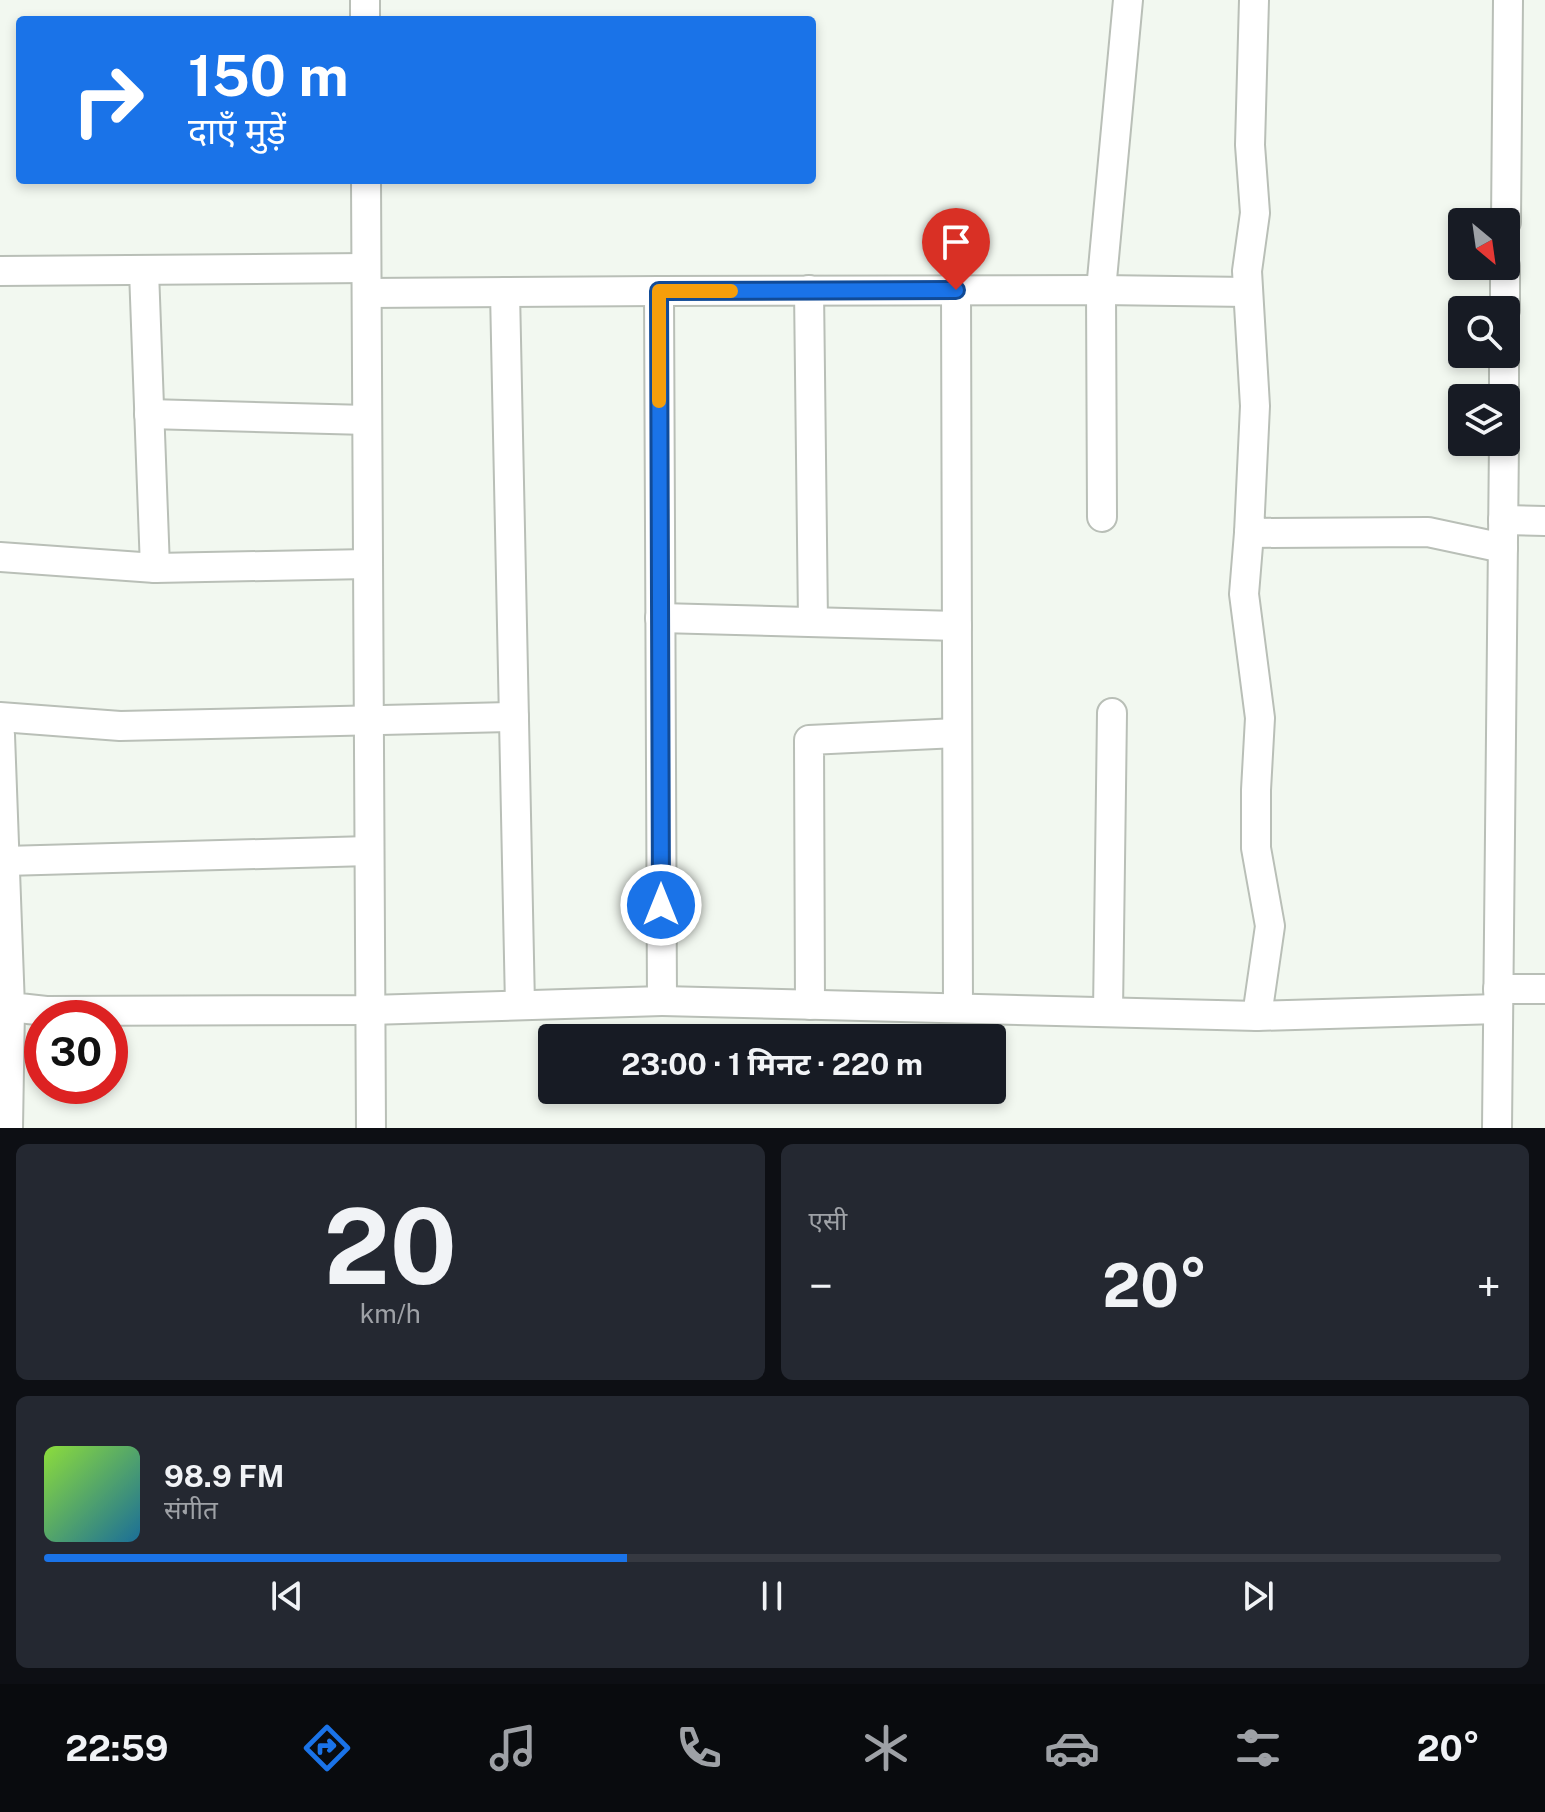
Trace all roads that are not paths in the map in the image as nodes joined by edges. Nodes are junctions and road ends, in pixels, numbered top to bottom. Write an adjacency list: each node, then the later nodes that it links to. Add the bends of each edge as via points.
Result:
1 (1128, 0): 11 (street)
2 (1254, 0): 14 (street, via 1250,145 1255,213)
3 (1508, 0): 5 (street)
4 (366, 184): 8 (street)
5 (1506, 208)
6 (0, 271): 7 (street)
7 (144, 271): 8 (street); 15 (street)
8 (367, 280): 13 (street); 16 (street)
9 (809, 290): 10 (street); 12 (street); 26 (street)
10 (956, 290): 11 (street); 27 (street)
11 (1101, 290): 14 (street); 18 (street)
12 (659, 291): 13 (street); 25 (street)
13 (505, 292): 30 (street)
14 (1248, 292): 20 (street, via 1255,406)
15 (149, 414): 16 (street); 24 (street)
16 (367, 420): 23 (street)
17 (1504, 456): 21 (street)
18 (1102, 517)
19 (1545, 521): 21 (street)
20 (1249, 533): 21 (street); 45 (street, via 1244,594 1260,718 1256,848 1270,926)
21 (1503, 534): 37 (street)
22 (0, 557): 24 (street)
23 (368, 564): 24 (street); 31 (street)
24 (155, 568)
25 (660, 618): 26 (street); 38 (street)
26 (813, 622): 27 (street)
27 (957, 626): 32 (street)
28 (1112, 713): 44 (street)
29 (0, 717): 31 (street, via 120,726)
30 (514, 717): 31 (street); 39 (street)
31 (369, 721): 34 (street)
32 (957, 733): 40 (street, via 809,740); 42 (street)
33 (0, 735): 35 (street)
34 (369, 851): 35 (street); 43 (street)
35 (5, 861): 41 (street)
36 (1545, 989): 37 (street)
37 (1498, 999): 45 (street); 48 (street)
38 (662, 1001): 39 (street); 40 (street)
39 (520, 1005): 43 (street)
40 (810, 1005): 42 (street)
41 (10, 1007): 43 (street); 46 (street)
42 (958, 1008): 44 (street)
43 (370, 1010): 47 (street)
44 (1108, 1012): 45 (street)
45 (1257, 1016)
46 (8, 1128)
47 (371, 1128)
48 (1497, 1128)

